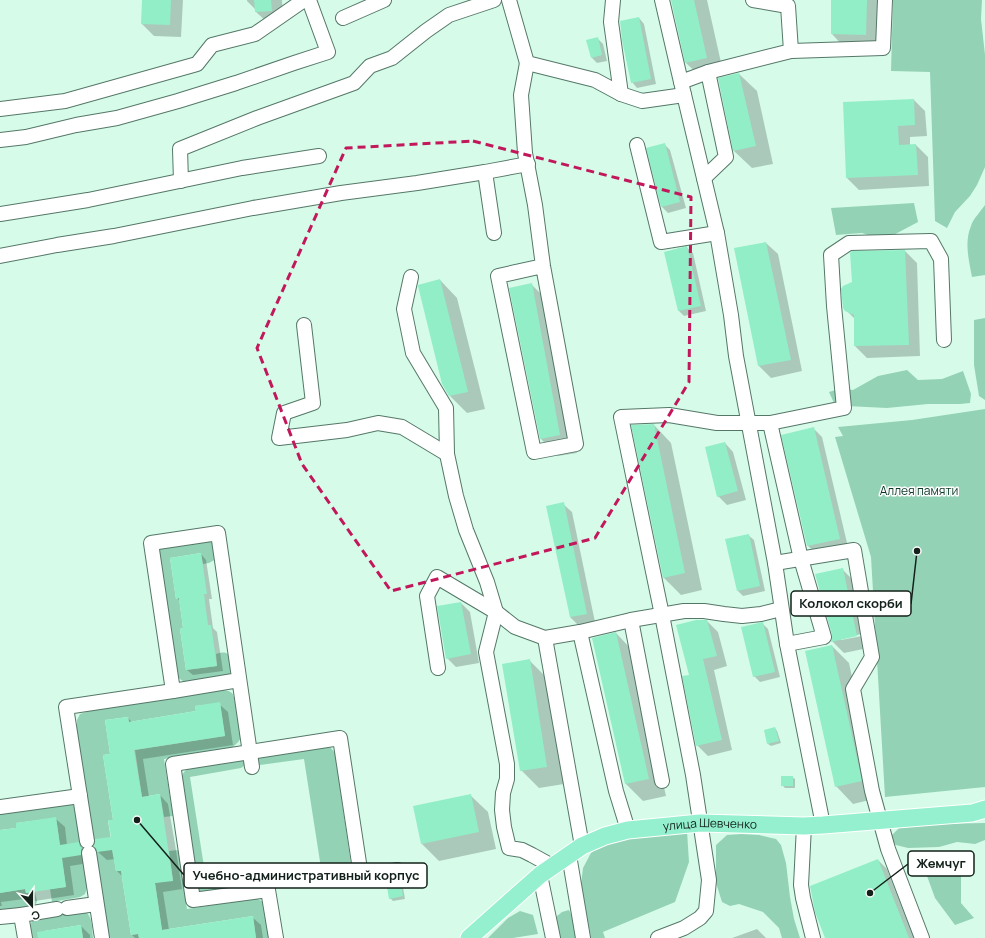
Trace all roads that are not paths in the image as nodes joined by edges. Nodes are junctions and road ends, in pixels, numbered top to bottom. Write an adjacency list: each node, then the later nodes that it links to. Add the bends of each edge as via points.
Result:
1 (304, 0): 16 (lane, via 255,34 212,45 197,64 65,101)
2 (309, 0): 17 (lane, via 328,52 229,86 117,118)
3 (384, 0): 10 (lane)
4 (494, 0): 23 (lane, via 449,15 392,58 370,66 354,82 180,149)
5 (509, 0): 12 (lane)
6 (613, 0): 15 (lane, via 612,22)
7 (662, 0): 14 (lane)
8 (753, 0): 11 (lane, via 788,6)
9 (885, 0): 11 (lane, via 883,48)
10 (343, 18)
11 (791, 51): 13 (lane)
12 (527, 63): 15 (lane, via 595,80); 20 (lane, via 521,95)
13 (708, 72): 14 (lane); 22 (lane, via 726,157)
14 (683, 88): 15 (lane, via 642,101); 22 (lane)
15 (621, 94)
16 (0, 109)
17 (0, 140)
18 (637, 145): 26 (lane, via 661,242)
19 (319, 156): 23 (lane)
20 (528, 164): 21 (lane); 28 (lane)
21 (485, 172): 25 (lane); 27 (lane, via 253,208)
22 (704, 178): 26 (lane)
23 (181, 181): 24 (lane, via 88,200)
24 (0, 214)
25 (494, 233)
26 (717, 233): 32 (lane)
27 (0, 256)
28 (543, 266): 28 (lane, via 576,444 534,452 498,276)
29 (411, 277): 34 (lane, via 404,309 413,353 446,408)
30 (304, 325): 34 (lane, via 313,404 284,413 278,438 348,430 378,423 402,427)
31 (944, 340): 33 (lane, via 941,259 931,241 849,243 832,255 844,408)
32 (749, 422): 33 (lane); 36 (lane); 39 (lane, via 717,423 669,415 621,417)
33 (770, 422): 35 (lane)
34 (446, 454): 38 (lane, via 466,530)
35 (801, 559): 36 (lane); 43 (lane, via 824,637); 53 (lane, via 854,550 872,657 853,688)
36 (775, 564): 37 (lane)
37 (781, 609): 39 (lane, via 742,616 704,611); 43 (lane)
38 (496, 612): 42 (lane, via 516,628); 44 (lane, via 438,577 428,596); 60 (lane, via 486,652 507,764 507,779 502,792 504,827 509,848 522,850)
39 (662, 615): 40 (lane); 54 (lane)
40 (632, 620): 41 (lane); 49 (lane)
41 (580, 632): 42 (lane); 57 (lane, via 616,791)
42 (545, 638): 58 (lane)
43 (787, 644): 55 (lane)
44 (438, 668)
45 (239, 680): 46 (lane); 46 (lane, via 218,533 151,543); 47 (lane)
46 (173, 691): 50 (lane, via 66,708)
47 (250, 752): 48 (lane); 59 (lane, via 340,738 361,876); 66 (lane, via 173,764 193,900 267,883)
48 (252, 766)
49 (662, 781)
50 (80, 796): 51 (lane); 61 (lane)
51 (0, 807)
52 (985, 809): 53 (main road, улица Шевченко, via 972,813)
53 (880, 821): 55 (main road, улица Шевченко); 72 (lane)
54 (700, 823): 56 (main road, улица Шевченко); 57 (main road, улица Шевченко); 70 (lane, via 709,880 706,911 684,928)
55 (823, 825): 56 (main road, улица Шевченко)
56 (804, 826): 71 (lane, via 801,885)
57 (628, 830): 58 (main road, улица Шевченко, via 605,836)
58 (576, 850): 60 (main road, улица Шевченко); 69 (lane)
59 (398, 870)
60 (546, 871): 67 (main road, улица Шевченко); 68 (lane)
61 (96, 904): 62 (lane); 65 (lane)
62 (22, 914): 63 (lane); 64 (lane)
63 (0, 917)
64 (25, 938)
65 (102, 938)
66 (276, 938)
67 (469, 938)
68 (553, 938)
69 (583, 938)
70 (658, 938)
71 (813, 938)
72 (922, 938)

